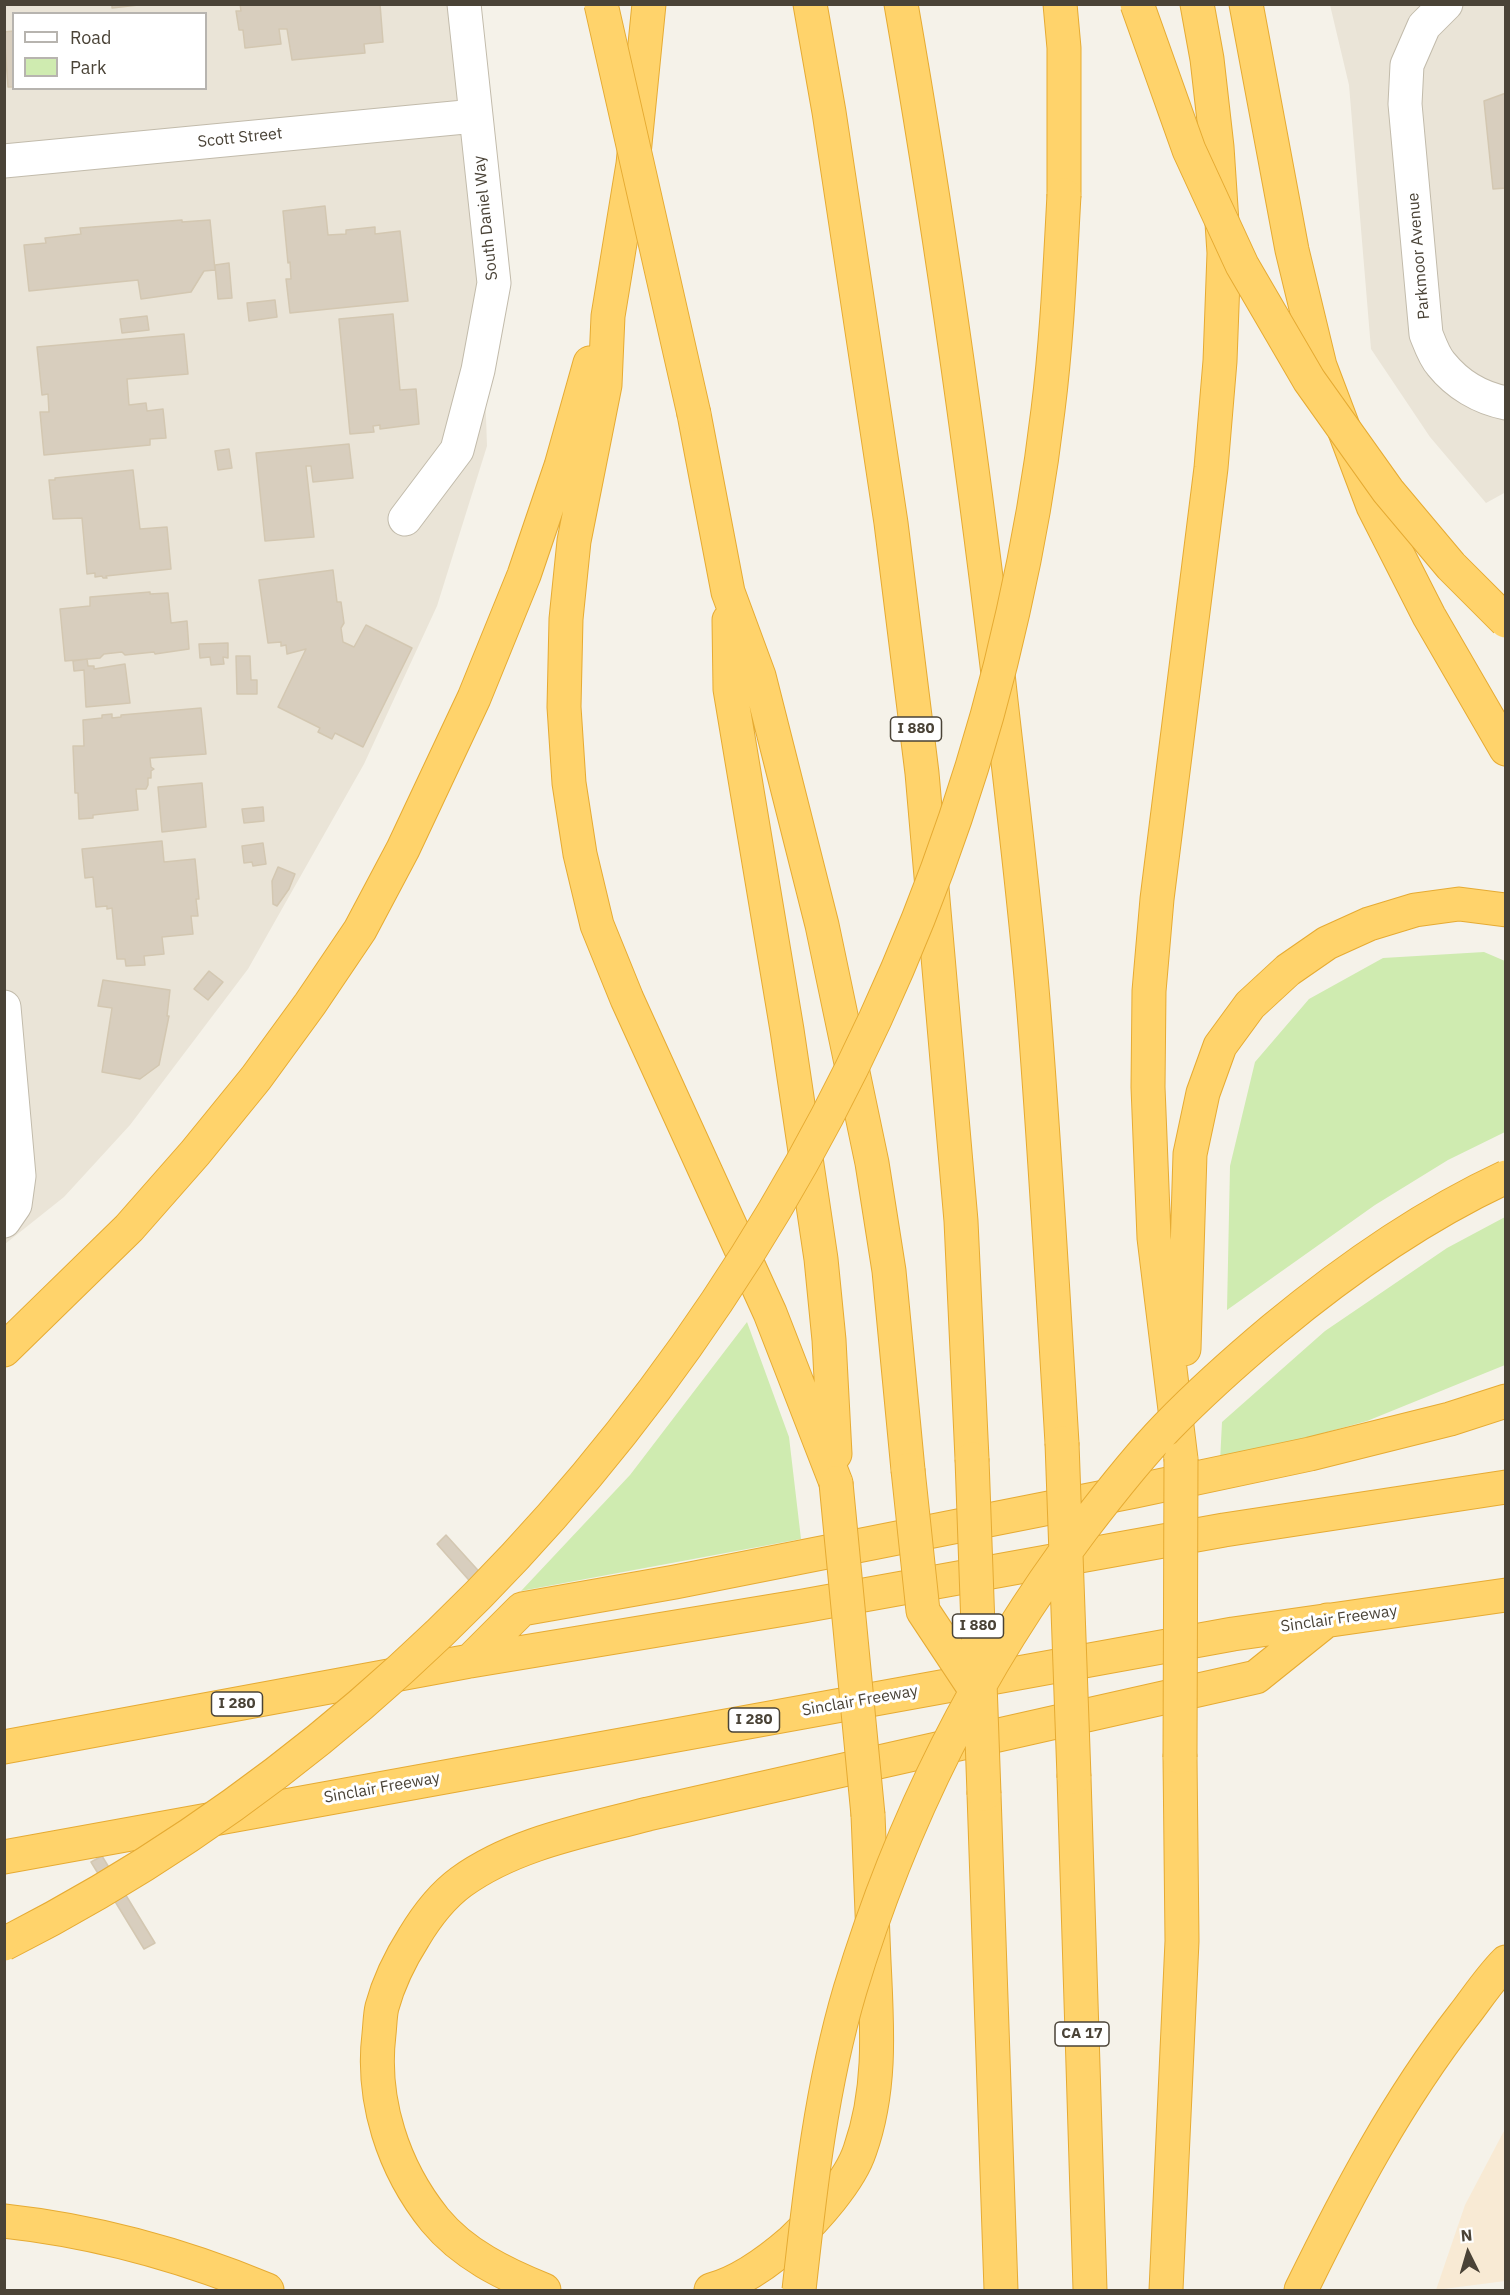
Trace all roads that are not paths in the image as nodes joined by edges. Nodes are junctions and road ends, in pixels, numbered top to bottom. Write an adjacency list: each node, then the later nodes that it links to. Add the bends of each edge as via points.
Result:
1 (464, 4): 11 (street, South Daniel Way)
2 (601, 4): 16 (highway, bridge, via 694,414)
3 (649, 4): 13 (highway, via 633,164)
4 (810, 4): 31 (highway, I 880, bridge, via 889,512 922,773 961,1221)
5 (901, 4): 42 (highway, CA 17, bridge, via 978,508 1032,998 1062,1443)
6 (1060, 4): 34 (highway, bridge, via 1064,165 1056,322 1048,412 1012,614 989,708 946,842 888,989 795,1177 681,1355 606,1453 487,1589 334,1728 244,1797 149,1863)
7 (1137, 4): 17 (highway, bridge, via 1189,150 1242,265 1309,380 1388,491 1451,566)
8 (1197, 4): 25 (highway, via 1207,59 1223,229 1220,362 1149,991 1154,1238)
9 (1246, 4): 18 (highway, via 1293,250 1320,366 1373,506 1429,616)
10 (1446, 4): 14 (street, Parkmoor Avenue, via 1424,26 1407,65 1405,104 1426,334 1439,363 1464,387)
11 (475, 116): 12 (street, Scott Street); 15 (street, South Daniel Way, via 494,283 478,370 457,450)
12 (4, 161)
13 (608, 316): 23 (highway, via 584,377 561,466 524,575 479,687 360,930 256,1078 195,1153 129,1228); 26 (highway, via 605,385 574,541 566,619 564,718 580,854 597,925 627,999 770,1313)
14 (1506, 403)
15 (405, 519)
16 (728, 592): 26 (highway, via 730,689 821,1259); 31 (highway, bridge, via 759,676 822,925 872,1163 889,1271 923,1611)
17 (1506, 621)
18 (1506, 749)
19 (1506, 910): 25 (highway, via 1459,904 1415,910 1369,924 1327,943 1288,970 1250,1005 1220,1046 1203,1093 1190,1154)
20 (4, 1007): 22 (street, via 20,1176)
21 (1506, 1177): 40 (highway, bridge, via 1475,1191 1387,1244 1310,1299 1224,1371 1165,1429 1108,1496 1050,1572 996,1656 945,1748 907,1831 850,1993 828,2079)
22 (10, 1213)
23 (4, 1350)
24 (1506, 1401): 30 (highway, via 1310,1454 522,1610)
25 (1181, 1458): 43 (highway, bridge, via 1182,1941)
26 (836, 1483): 39 (highway, bridge, via 868,1815 877,2063 873,2106 860,2153 838,2190 806,2228 768,2262)
27 (1506, 1487): 30 (highway, I 280, via 1224,1530)
28 (1506, 1595): 29 (highway, Sinclair Freeway / I 280)
29 (1327, 1620): 33 (highway, Sinclair Freeway / I 280); 38 (highway, via 1256,1677 648,1814 503,1857 460,1883 425,1919 398,1962 381,2008 376,2054 379,2099 392,2145 412,2187 436,2221 472,2254 511,2277)
30 (470, 1661): 32 (highway, I 280)
31 (980, 1697): 41 (highway, I 880, bridge)
32 (4, 1747)
33 (4, 1857)
34 (4, 1944)
35 (1506, 1962): 44 (highway, via 1438,2048 1387,2126 1340,2209)
36 (4, 2221): 37 (highway, via 54,2226 140,2245)
37 (267, 2290)
38 (544, 2290)
39 (711, 2290)
40 (799, 2290)
41 (1002, 2290)
42 (1090, 2290)
43 (1166, 2290)
44 (1301, 2290)

